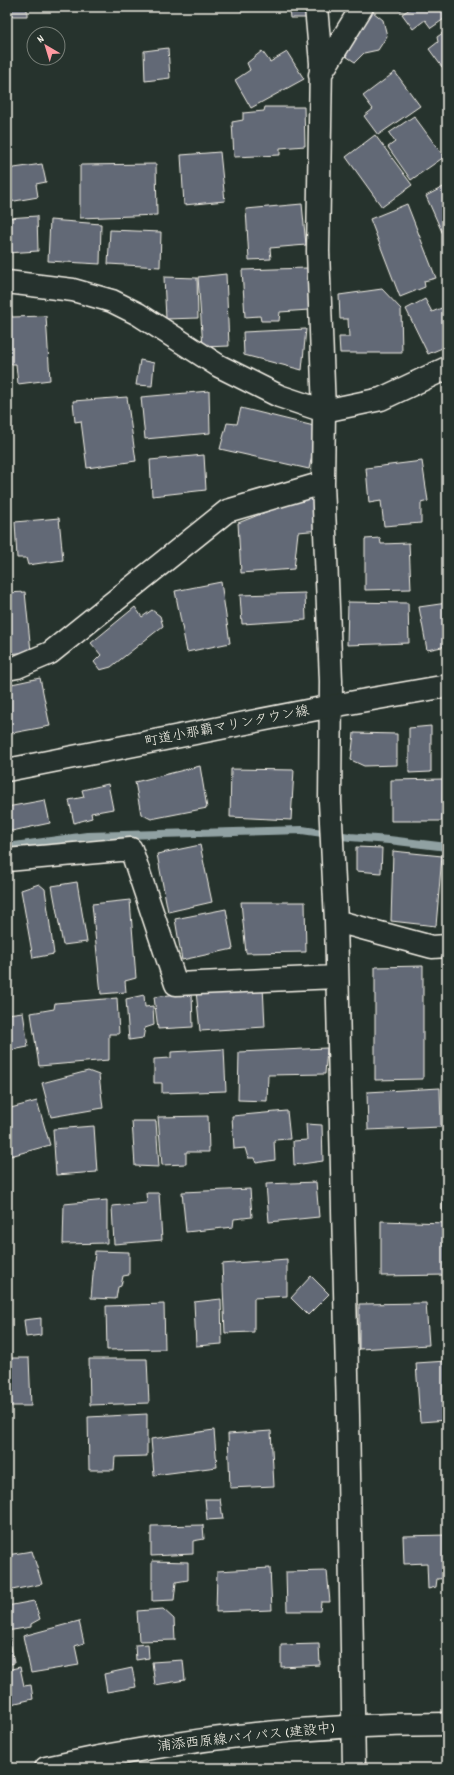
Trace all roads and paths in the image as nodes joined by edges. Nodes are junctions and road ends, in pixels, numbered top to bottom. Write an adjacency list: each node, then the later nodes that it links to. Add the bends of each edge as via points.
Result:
1 (316, 7): 3 (street)
2 (362, 7): 3 (street)
3 (320, 75): 6 (street, via 318,251)
4 (7, 282): 6 (street, via 73,290 112,301 138,314 219,366 279,396)
5 (447, 368): 6 (street, via 381,399)
6 (324, 411): 7 (street)
7 (323, 483): 8 (street, via 227,510 50,653); 10 (street)
8 (7, 669)
9 (447, 686): 10 (street, 町道小那覇マリンタウン線)
10 (332, 706): 11 (street, 町道小那覇マリンタウン線); 13 (street, via 331,816)
11 (7, 770)
12 (7, 860): 15 (street, via 131,849 176,984)
13 (336, 921): 14 (street, via 432,947); 15 (street)
14 (447, 946)
15 (337, 977): 17 (street)
16 (447, 1724): 17 (street, 浦添西原線バイパス (建設中))
17 (354, 1726): 18 (street, 浦添西原線バイパス (建設中), via 160,1746); 19 (street)
18 (46, 1768)
19 (354, 1768)

